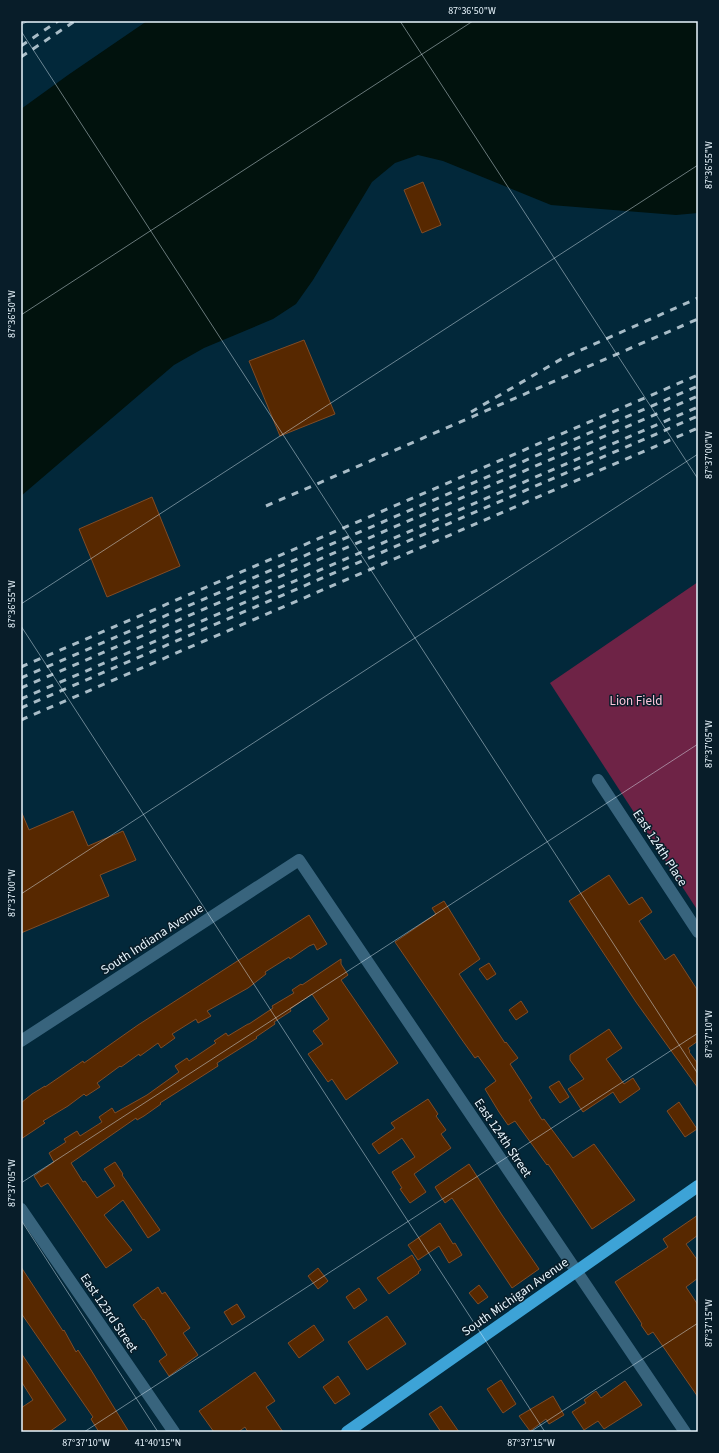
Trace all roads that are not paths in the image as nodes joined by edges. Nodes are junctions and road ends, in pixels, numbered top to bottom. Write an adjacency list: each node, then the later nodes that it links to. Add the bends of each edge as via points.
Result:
1 (598, 780): 3 (street, East 124th Place)
2 (299, 860): 4 (street, South Indiana Avenue); 7 (street, East 124th Street)
3 (698, 932)
4 (21, 1041)
5 (698, 1186): 7 (main road, South Michigan Avenue)
6 (21, 1209): 8 (street, East 123rd Street)
7 (576, 1271): 9 (main road, South Michigan Avenue); 10 (street, East 124th Street)
8 (174, 1432)
9 (347, 1432)
10 (685, 1432)

